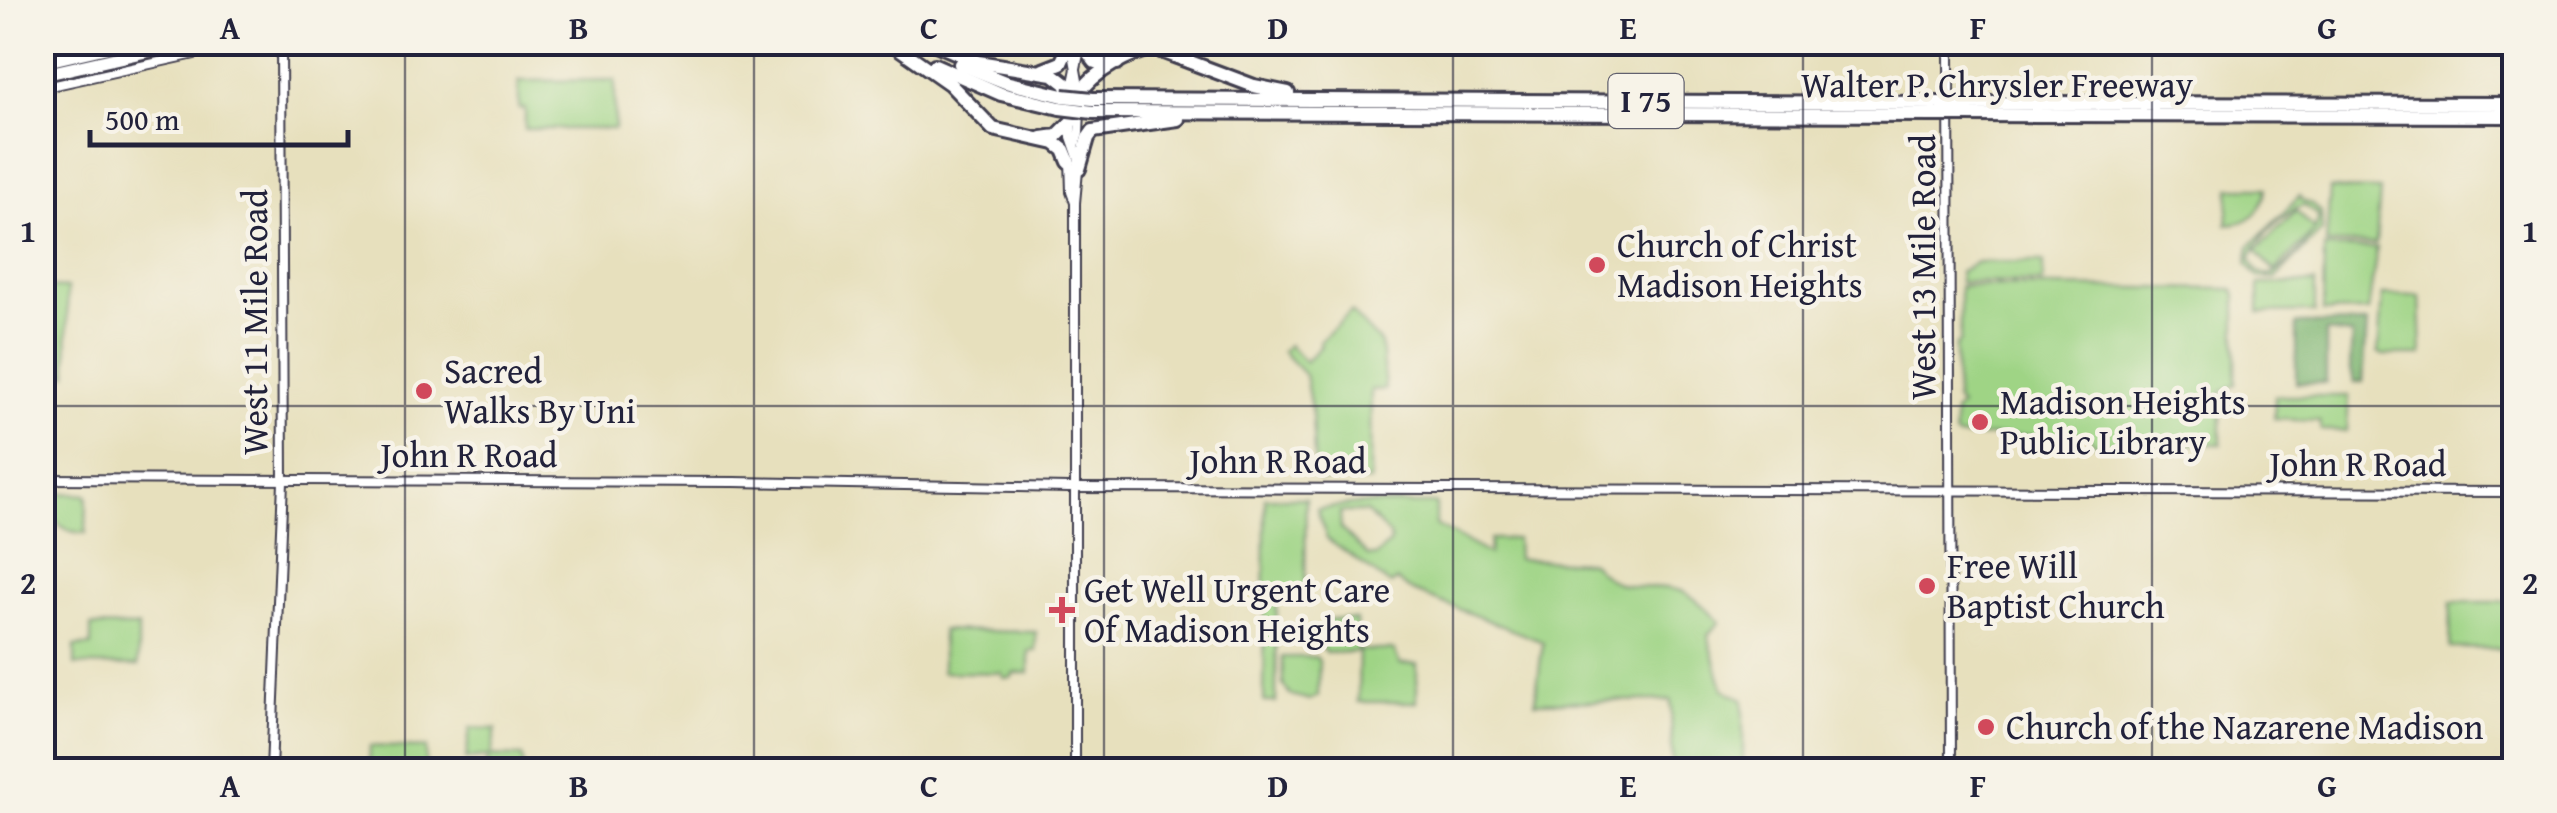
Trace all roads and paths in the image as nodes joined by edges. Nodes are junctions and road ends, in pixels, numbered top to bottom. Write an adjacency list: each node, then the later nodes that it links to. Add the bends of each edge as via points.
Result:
1 (62, 42): 13 (main road)
2 (100, 42): 14 (highway)
3 (129, 42): 14 (highway)
4 (188, 42): 18 (highway)
5 (249, 42): 19 (main road)
6 (282, 42): 33 (main road, West 11 Mile Road)
7 (892, 42): 21 (highway, I 75, via 969,82 1022,100); 29 (highway, via 950,84 993,129)
8 (921, 42): 21 (highway, I 75, via 992,77)
9 (930, 42): 17 (highway, via 978,62)
10 (1072, 42): 16 (main road); 17 (highway, via 1061,63)
11 (1949, 42): 35 (main road, West 13 Mile Road)
12 (1082, 43): 15 (highway, via 1098,63); 16 (main road)
13 (42, 47)
14 (42, 60)
15 (1119, 62): 20 (highway, via 1156,48 1263,88); 21 (highway, via 1090,80)
16 (1076, 66): 21 (main road)
17 (1035, 70): 21 (highway, via 1059,77)
18 (42, 75)
19 (42, 88)
20 (1355, 100): 21 (highway, Walter P. Chrysler Freeway / I 75); 23 (highway, Walter P. Chrysler Freeway / I 75)
21 (1077, 102): 25 (highway, Walter P. Chrysler Freeway / I 75); 27 (main road); 28 (highway, via 1089,124); 30 (main road)
22 (2514, 102): 24 (highway, Walter P. Chrysler Freeway / I 75)
23 (1937, 109): 24 (highway, Walter P. Chrysler Freeway / I 75, bridge); 25 (highway, Walter P. Chrysler Freeway / I 75)
24 (1961, 109): 26 (highway, Walter P. Chrysler Freeway / I 75)
25 (1227, 115): 28 (highway)
26 (2511, 117)
27 (1071, 122): 29 (highway, via 1057,136); 30 (main road)
28 (1100, 129): 31 (highway)
29 (1040, 138): 31 (highway, via 1060,146)
30 (1075, 146): 31 (main road)
31 (1074, 166): 34 (main road)
32 (42, 479): 33 (main road, John R Road)
33 (283, 482): 34 (main road, John R Road); 37 (main road, West 11 Mile Road)
34 (1076, 488): 35 (main road, John R Road); 38 (main road)
35 (1951, 490): 36 (main road, John R Road); 39 (main road, West 13 Mile Road)
36 (2514, 492)
37 (270, 770)
38 (1074, 770)
39 (1951, 770)

